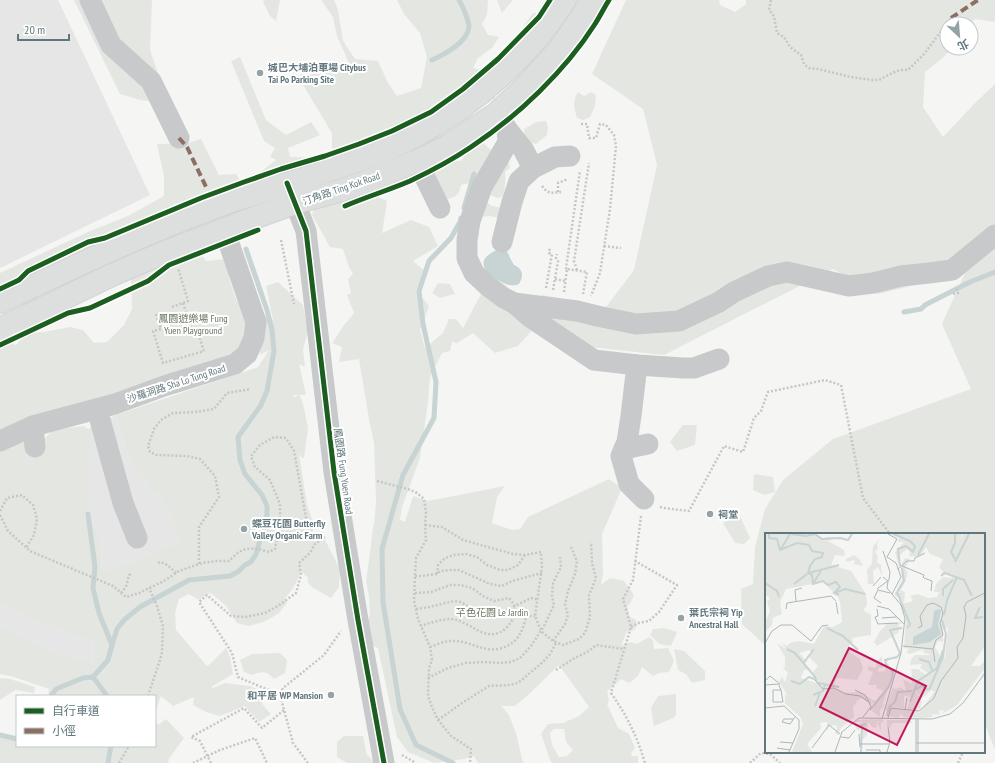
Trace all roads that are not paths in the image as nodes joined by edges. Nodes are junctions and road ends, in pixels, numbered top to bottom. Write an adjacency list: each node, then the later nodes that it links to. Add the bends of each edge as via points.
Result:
1 (90, 0): 5 (street, via 111,45 151,82)
2 (564, 0): 9 (main road, 汀角路 Ting Kok Road, via 553,18 514,63 456,112 419,135 362,160)
3 (592, 0): 4 (main road, 汀角路 Ting Kok Road, via 558,51 528,84)
4 (501, 121): 7 (main road, 汀角路 Ting Kok Road); 8 (street, via 523,149); 16 (street, via 508,142 482,187 470,221 467,258 474,273)
5 (179, 138)
6 (580, 160): 8 (street, via 555,157)
7 (417, 161): 10 (main road, 汀角路 Ting Kok Road, via 339,191); 11 (street)
8 (533, 168): 14 (street, via 519,181)
9 (287, 183): 10 (street, 鳳園路 Fung Yuen Road); 15 (main road, 汀角路 Ting Kok Road, via 211,208 164,227)
10 (296, 203): 12 (main road, 汀角路 Ting Kok Road); 28 (street, 鳳園路 Fung Yuen Road, via 306,231 334,472)
11 (440, 208)
12 (224, 229): 17 (main road, 汀角路 Ting Kok Road, via 140,262); 20 (street, 沙羅洞路 Sha Lo Tung Road, via 256,322 254,338 247,354 235,364)
13 (995, 235): 16 (street, via 952,270 849,286 787,272 768,276 679,321 636,324 577,311)
14 (502, 242)
15 (0, 302)
16 (514, 303): 19 (street, via 597,363)
17 (0, 329)
18 (719, 359): 19 (street, via 694,368)
19 (636, 365): 25 (street, via 631,416)
20 (97, 409): 21 (street, 沙羅洞路 Sha Lo Tung Road); 27 (street, via 124,503)
21 (33, 426): 22 (street, 沙羅洞路 Sha Lo Tung Road); 24 (street)
22 (0, 441)
23 (648, 444): 25 (street)
24 (35, 447)
25 (624, 449): 26 (street, via 621,456 629,484)
26 (644, 499)
27 (137, 538)
28 (384, 763)

